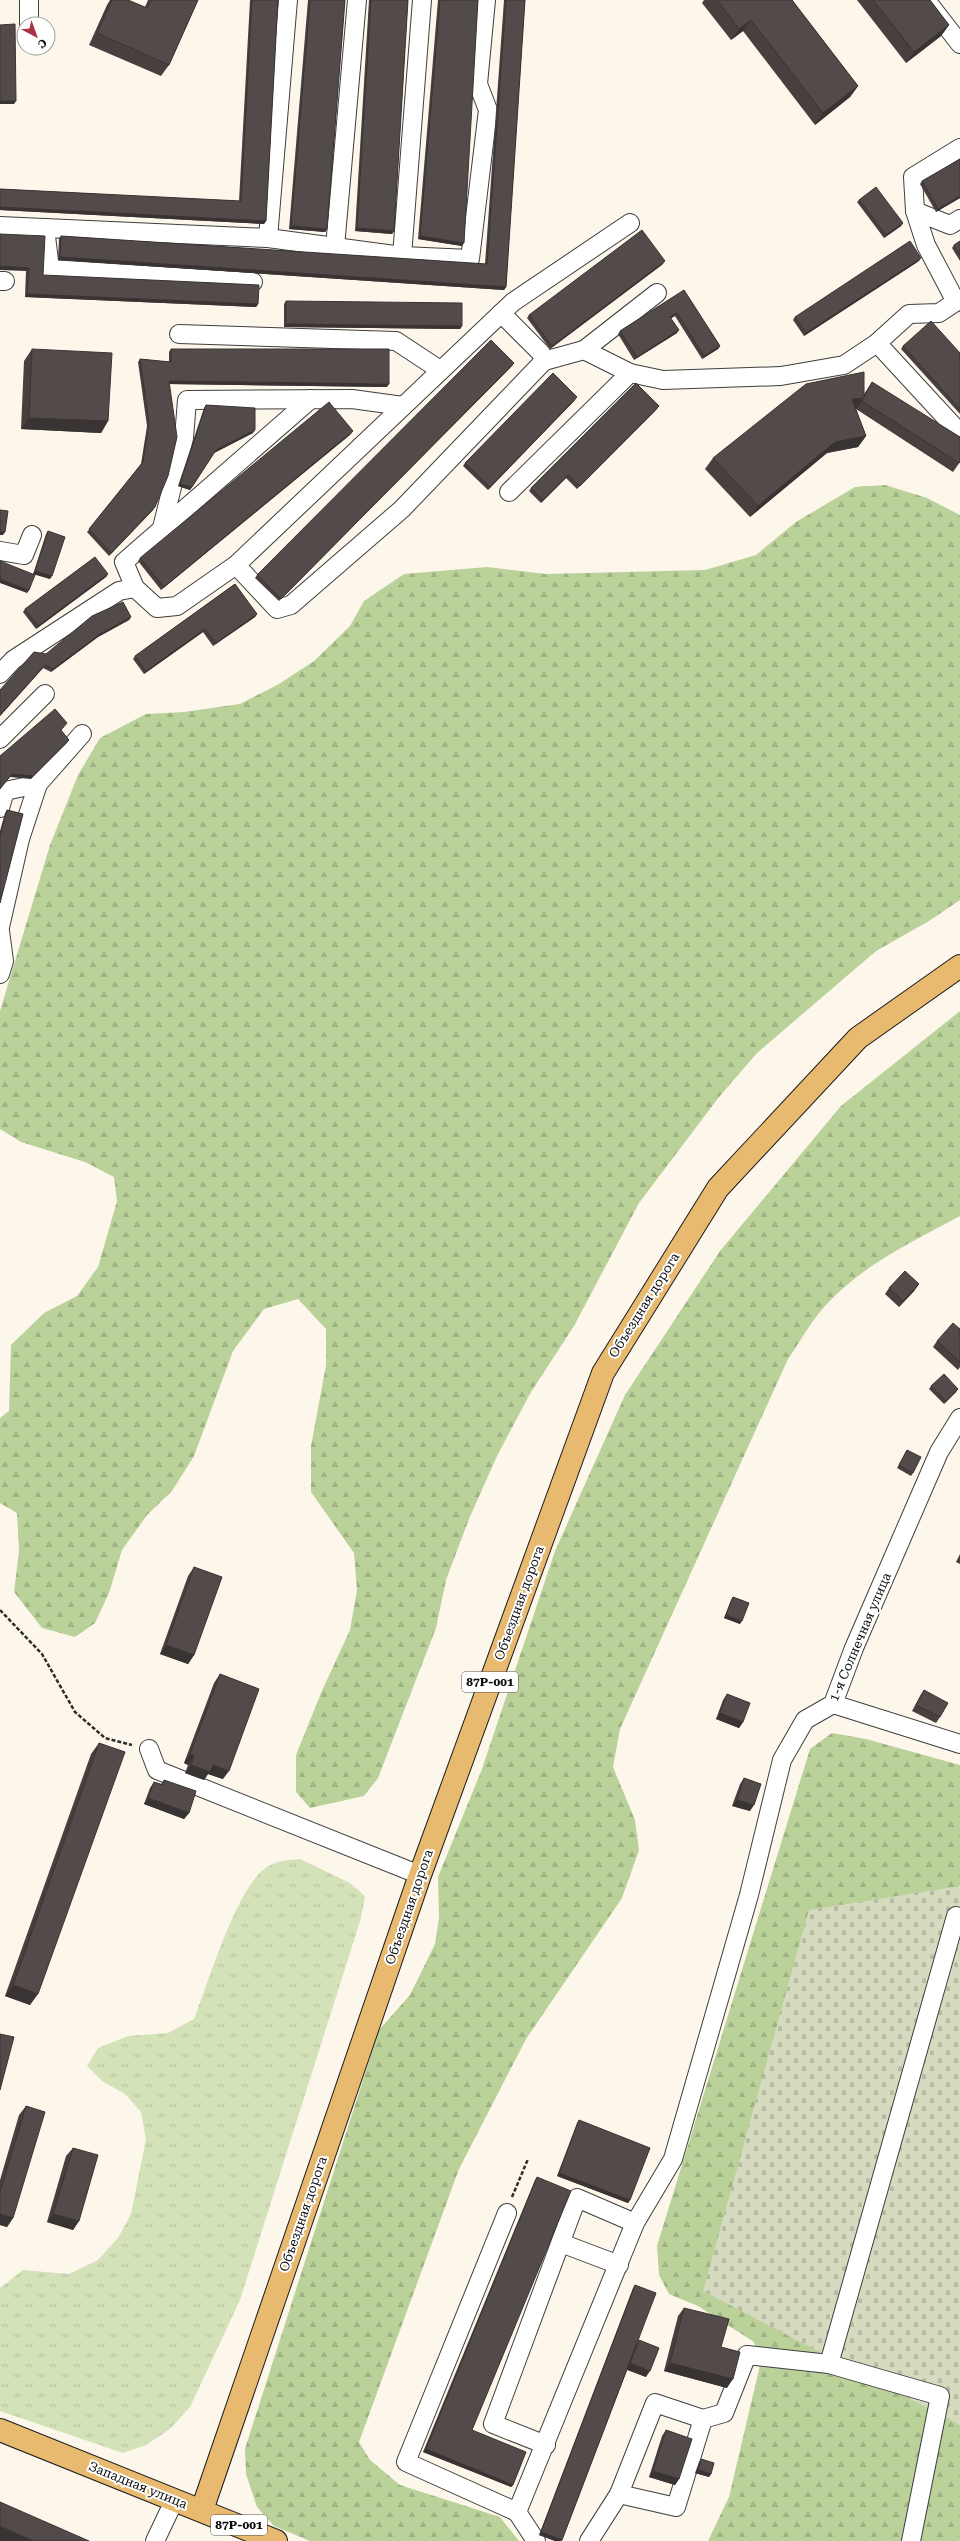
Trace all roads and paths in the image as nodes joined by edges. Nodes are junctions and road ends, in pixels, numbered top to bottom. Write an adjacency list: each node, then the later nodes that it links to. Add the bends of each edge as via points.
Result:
1 (29, 0): 7 (street)
2 (288, 0): 15 (street)
3 (357, 0): 16 (street)
4 (422, 0): 17 (street)
5 (486, 0): 17 (street, via 478,84 488,110 470,259)
6 (926, 0): 8 (street)
7 (29, 16)
8 (960, 44)
9 (960, 148): 10 (street, via 912,177)
10 (915, 211): 11 (street, via 950,225); 20 (street, via 926,245)
11 (960, 219)
12 (630, 223): 21 (street, via 513,302)
13 (0, 226): 14 (street)
14 (45, 228): 15 (street); 18 (street, via 50,269)
15 (268, 238): 16 (street)
16 (335, 247): 17 (street)
17 (402, 256)
18 (253, 282)
19 (657, 293): 24 (street)
20 (958, 300): 23 (street, via 939,312 909,314)
21 (501, 313): 25 (street, via 540,353); 26 (street)
22 (179, 334): 26 (street, via 396,341)
23 (877, 343): 27 (street, via 844,365 782,376 663,380); 30 (street)
24 (584, 350): 25 (street); 27 (street)
25 (544, 361): 35 (street, via 402,509 291,605 277,609)
26 (440, 370): 29 (street)
27 (630, 373): 31 (street)
28 (311, 399): 29 (street, via 352,399); 32 (street); 32 (street, via 187,400 184,438)
29 (403, 406): 35 (street)
30 (960, 433)
31 (509, 492)
32 (162, 528): 36 (street, via 124,562)
33 (32, 536): 34 (street, via 24,555)
34 (0, 551)
35 (236, 565): 36 (street, via 177,606 156,608)
36 (135, 588): 37 (street, via 119,591)
37 (6, 654): 38 (street)
38 (0, 674)
39 (45, 694): 41 (street)
40 (82, 734): 42 (street)
41 (0, 739)
42 (38, 784): 43 (street, via 5,791); 44 (street, via 20,839)
43 (0, 808)
44 (0, 927)
45 (0, 931): 47 (street, via 4,961)
46 (960, 966): 53 (main road, Объездная дорога / 87Р-001, via 858,1038 718,1188 602,1373)
47 (0, 974)
48 (960, 1418): 50 (street, 1-я Солнечная улица, via 936,1460 854,1648)
49 (0, 1610): 52 (path, via 42,1654 75,1712 105,1738)
50 (833, 1704): 51 (street); 57 (street, 1-я Солнечная улица, via 805,1720 782,1760 749,1895 673,2159)
51 (960, 1744)
52 (149, 1749): 53 (street, via 157,1770)
53 (420, 1875): 66 (main road, Объездная дорога / 87Р-001)
54 (956, 1916): 60 (street)
55 (528, 2159): 56 (path)
56 (507, 2213): 67 (street, via 406,2462)
57 (636, 2223): 58 (street, via 577,2198); 59 (street, 1-я Солнечная улица)
58 (561, 2243): 59 (street); 63 (street, via 493,2424)
59 (618, 2265): 63 (street, 1-я Солнечная улица)
60 (829, 2364): 61 (street, via 747,2355 724,2413); 72 (street, via 941,2388)
61 (702, 2419): 64 (street, via 655,2403); 64 (street, via 676,2507)
62 (0, 2430): 65 (main road, Западная улица)
63 (546, 2445): 67 (street, 1-я Солнечная улица)
64 (619, 2494): 71 (street)
65 (175, 2499): 66 (main road, Западная улица); 68 (street)
66 (202, 2510): 69 (main road, Западная улица / 87Р-001)
67 (517, 2512): 70 (street)
68 (155, 2541)
69 (276, 2541)
70 (536, 2541)
71 (589, 2541)
72 (911, 2541)

